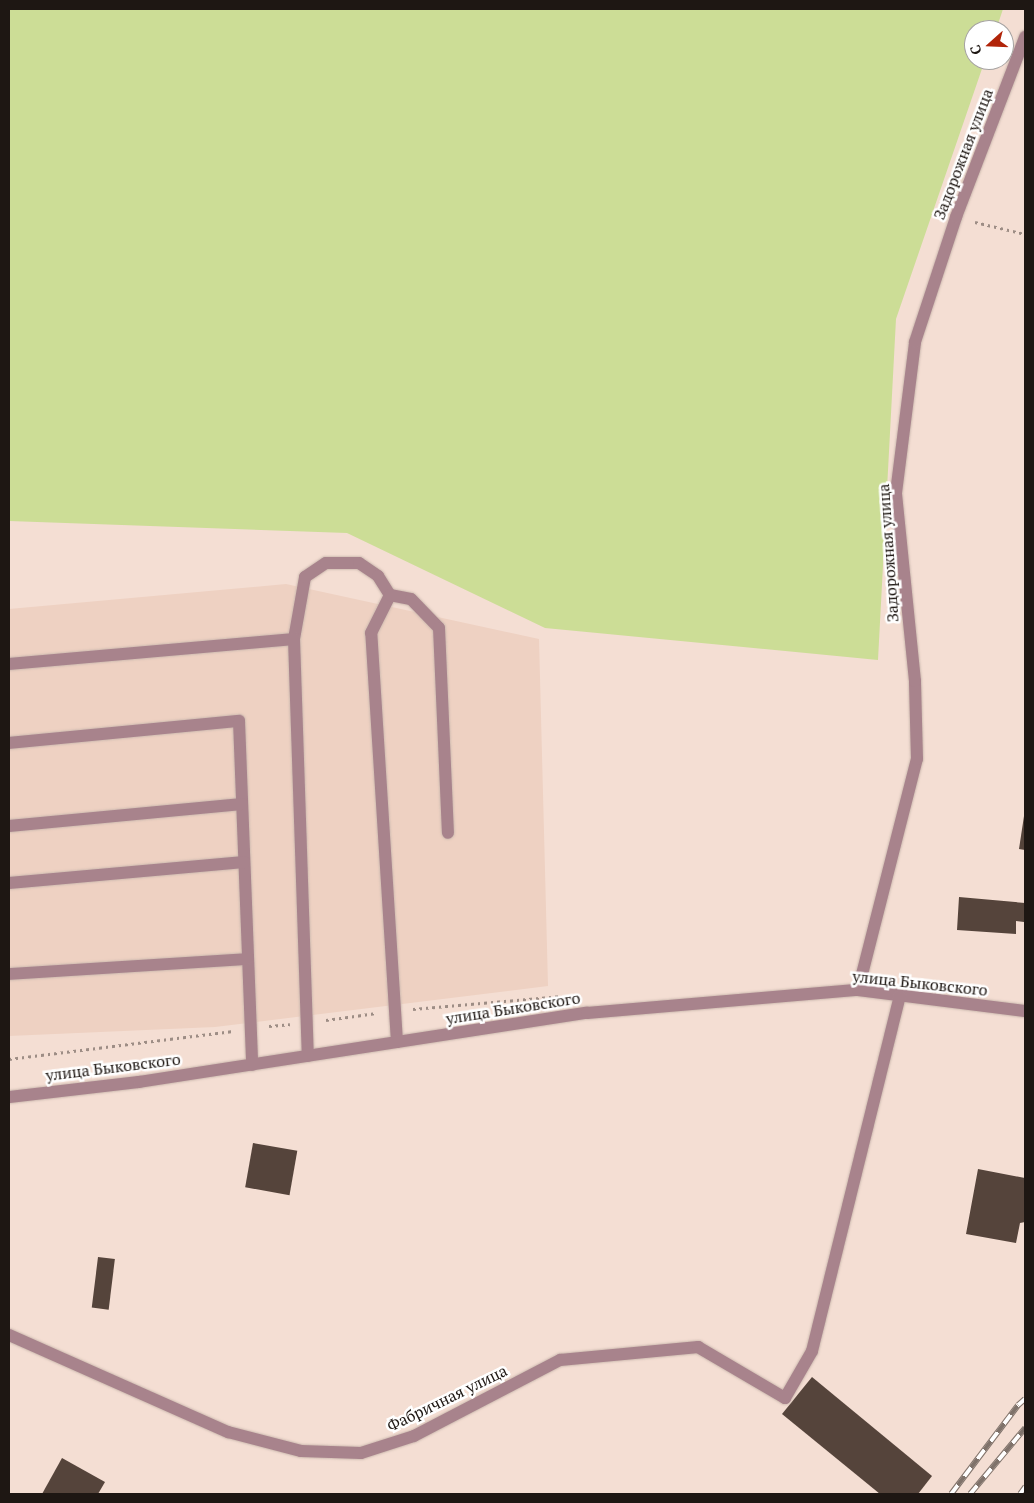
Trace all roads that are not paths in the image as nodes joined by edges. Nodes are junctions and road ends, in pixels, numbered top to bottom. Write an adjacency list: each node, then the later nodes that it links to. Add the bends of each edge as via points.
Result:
1 (1025, 37): 13 (street, Задорожная улица, via 956,217 915,342 896,493 915,681 917,759)
2 (390, 596): 3 (street, via 378,576 358,563 326,564 305,577); 8 (street, via 411,598 438,628); 16 (street, via 371,633)
3 (294, 639): 4 (street); 17 (street)
4 (9, 664)
5 (9, 743): 6 (street, via 239,721)
6 (242, 804): 7 (street); 9 (street)
7 (9, 826)
8 (448, 833)
9 (244, 862): 10 (street); 11 (street)
10 (9, 883)
11 (248, 959): 12 (street); 18 (street)
12 (9, 974)
13 (858, 990): 14 (street, улица Быковского); 16 (street, улица Быковского, via 588,1012)
14 (900, 996): 15 (street, улица Быковского); 20 (street, Фабричная улица, via 812,1351 785,1398 698,1347 560,1360 414,1436 361,1453 301,1451 228,1432)
15 (1025, 1011)
16 (397, 1042): 17 (street, улица Быковского)
17 (308, 1056): 18 (street, улица Быковского)
18 (252, 1065): 19 (street, улица Быковского)
19 (9, 1097)
20 (9, 1335)

